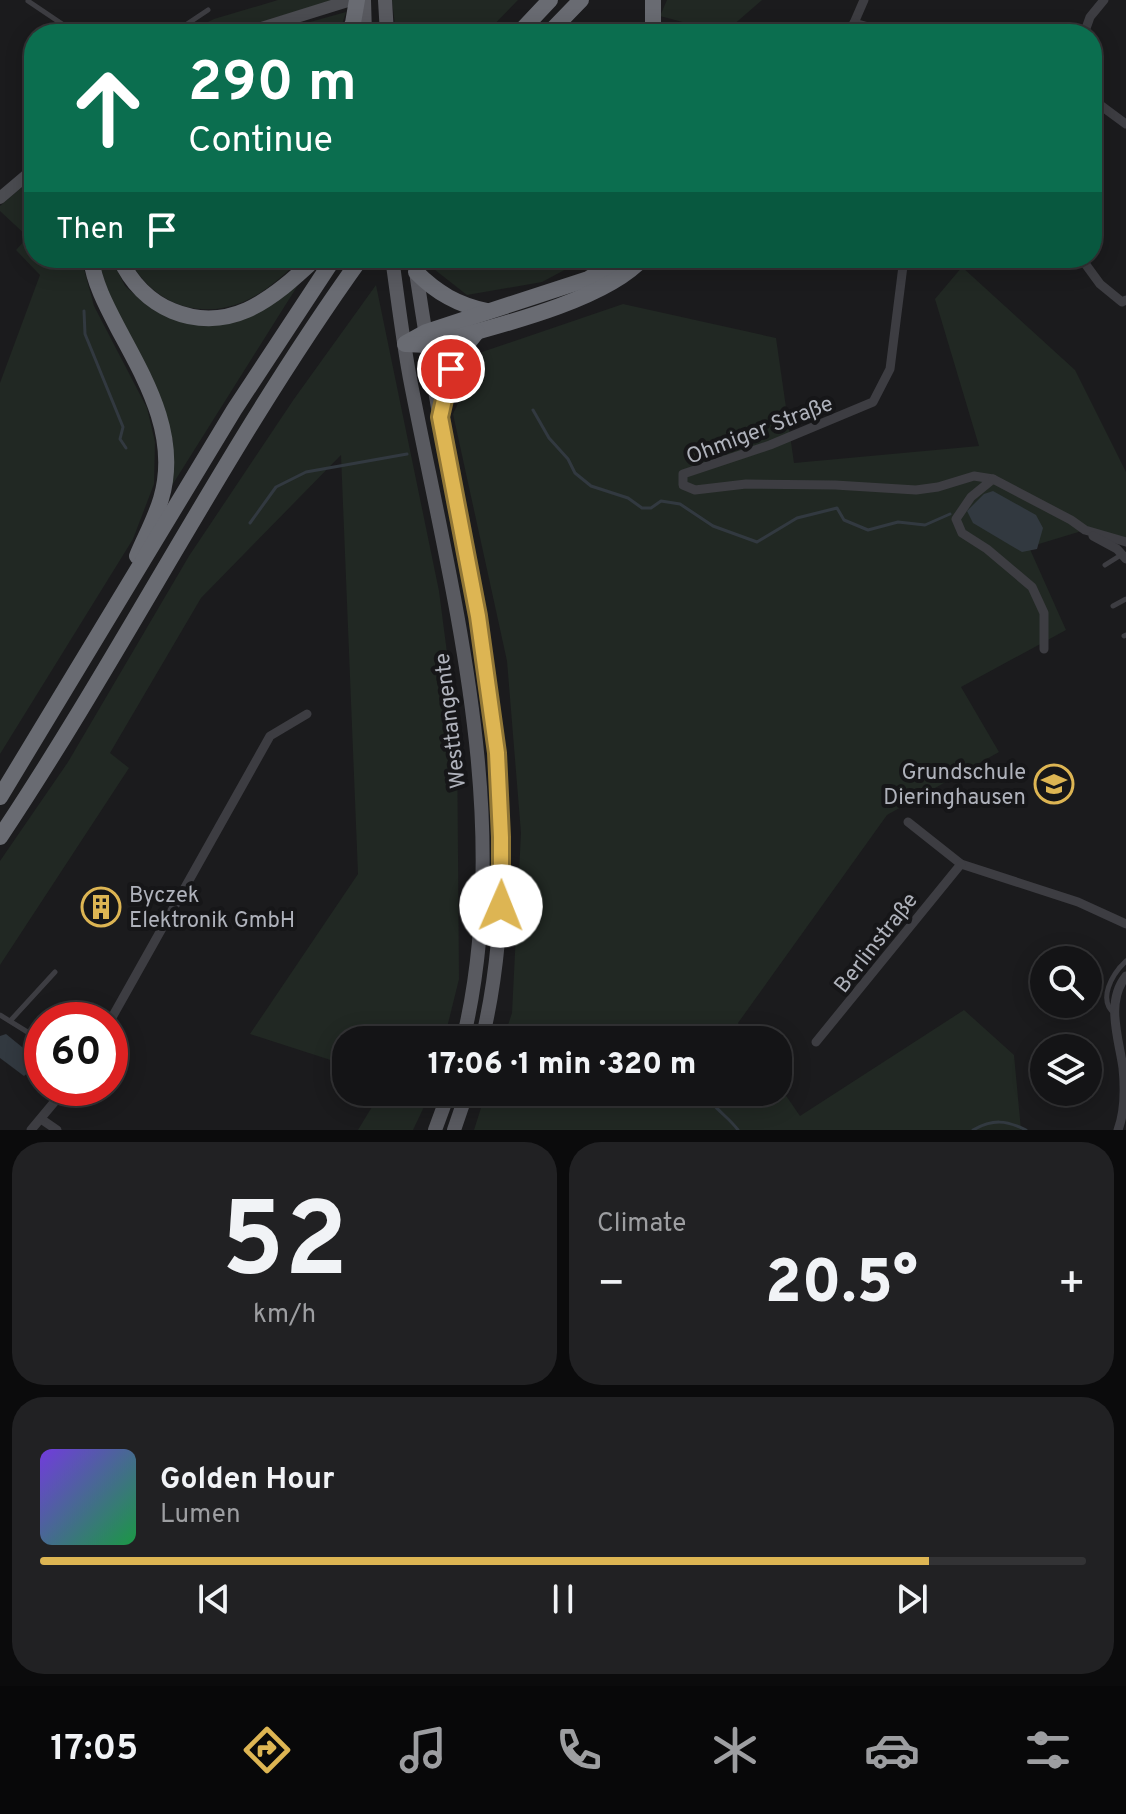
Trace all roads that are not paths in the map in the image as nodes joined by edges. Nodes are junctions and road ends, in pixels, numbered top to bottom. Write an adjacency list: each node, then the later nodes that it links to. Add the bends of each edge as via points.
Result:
1 (351, 0): 15 (street)
2 (357, 0): 16 (highway)
3 (364, 0): 17 (main road)
4 (385, 0): 18 (main road)
5 (550, 0): 19 (highway)
6 (581, 0): 20 (highway)
7 (653, 0): 21 (highway)
8 (864, 0): 12 (street)
9 (1104, 0): 23 (street)
10 (28, 1): 13 (lane)
11 (208, 10): 14 (lane)
12 (854, 23): 22 (street)
13 (62, 24)
14 (187, 24)
15 (273, 24)
16 (353, 24)
17 (365, 24)
18 (386, 24)
19 (527, 24)
20 (558, 24)
21 (653, 24)
22 (858, 24)
23 (1088, 24)
24 (1102, 106): 25 (street)
25 (1126, 124)
26 (24, 178): 27 (street)
27 (0, 198)
28 (94, 268): 53 (highway, via 152,393 167,455 160,500)
29 (126, 268): 30 (highway, via 151,300 188,317 209,319 248,309)
30 (305, 268)
31 (327, 268): 53 (highway, via 234,410)
32 (354, 268): 58 (highway, via 251,424)
33 (394, 268): 44 (main road, Westtangente)
34 (415, 268): 43 (main road, Westtangente)
35 (417, 268): 41 (highway, via 448,299)
36 (609, 268): 41 (highway)
37 (631, 268): 42 (highway, via 596,291)
38 (903, 268): 46 (street, Ohmiger Straße, via 890,369 873,402 683,474 683,485 695,490 746,484 916,490 974,476)
39 (1089, 268): 40 (street, via 1112,295)
40 (1126, 300)
41 (489, 311): 43 (highway)
42 (478, 331): 43 (highway); 45 (highway, via 451,369)
43 (427, 339): 44 (highway); 45 (main road, Westtangente)
44 (405, 344): 68 (main road, Westtangente, via 454,594 477,753 482,926)
45 (440, 417): 69 (main road, Westtangente, via 478,616 497,753 501,898)
46 (993, 479): 47 (street); 54 (street, via 956,519 962,533 1032,587 1044,613)
47 (1085, 530): 48 (street); 49 (street)
48 (1126, 542)
49 (1124, 557): 50 (lane)
50 (1105, 565)
51 (1126, 599): 52 (lane)
52 (1113, 606)
53 (107, 623): 56 (highway)
54 (1044, 649)
55 (307, 714): 64 (street, via 270,736)
56 (0, 797)
57 (908, 822): 59 (street)
58 (0, 837)
59 (961, 864): 60 (street, via 1078,902); 71 (street, Berlinstraße)
60 (1126, 924)
61 (1126, 961): 66 (lane, via 1116,971 1106,999)
62 (55, 972): 67 (lane)
63 (1126, 976): 66 (street)
64 (121, 1002)
65 (0, 1015): 67 (lane)
66 (1116, 1015): 80 (street, via 1123,1070)
67 (11, 1020): 70 (lane)
68 (466, 1026)
69 (485, 1026)
70 (24, 1029)
71 (816, 1042)
72 (51, 1106): 75 (street)
73 (444, 1106): 78 (main road)
74 (462, 1106): 79 (main road)
75 (41, 1119): 76 (street); 77 (street)
76 (31, 1130)
77 (57, 1130)
78 (435, 1130)
79 (454, 1130)
80 (1118, 1130)

